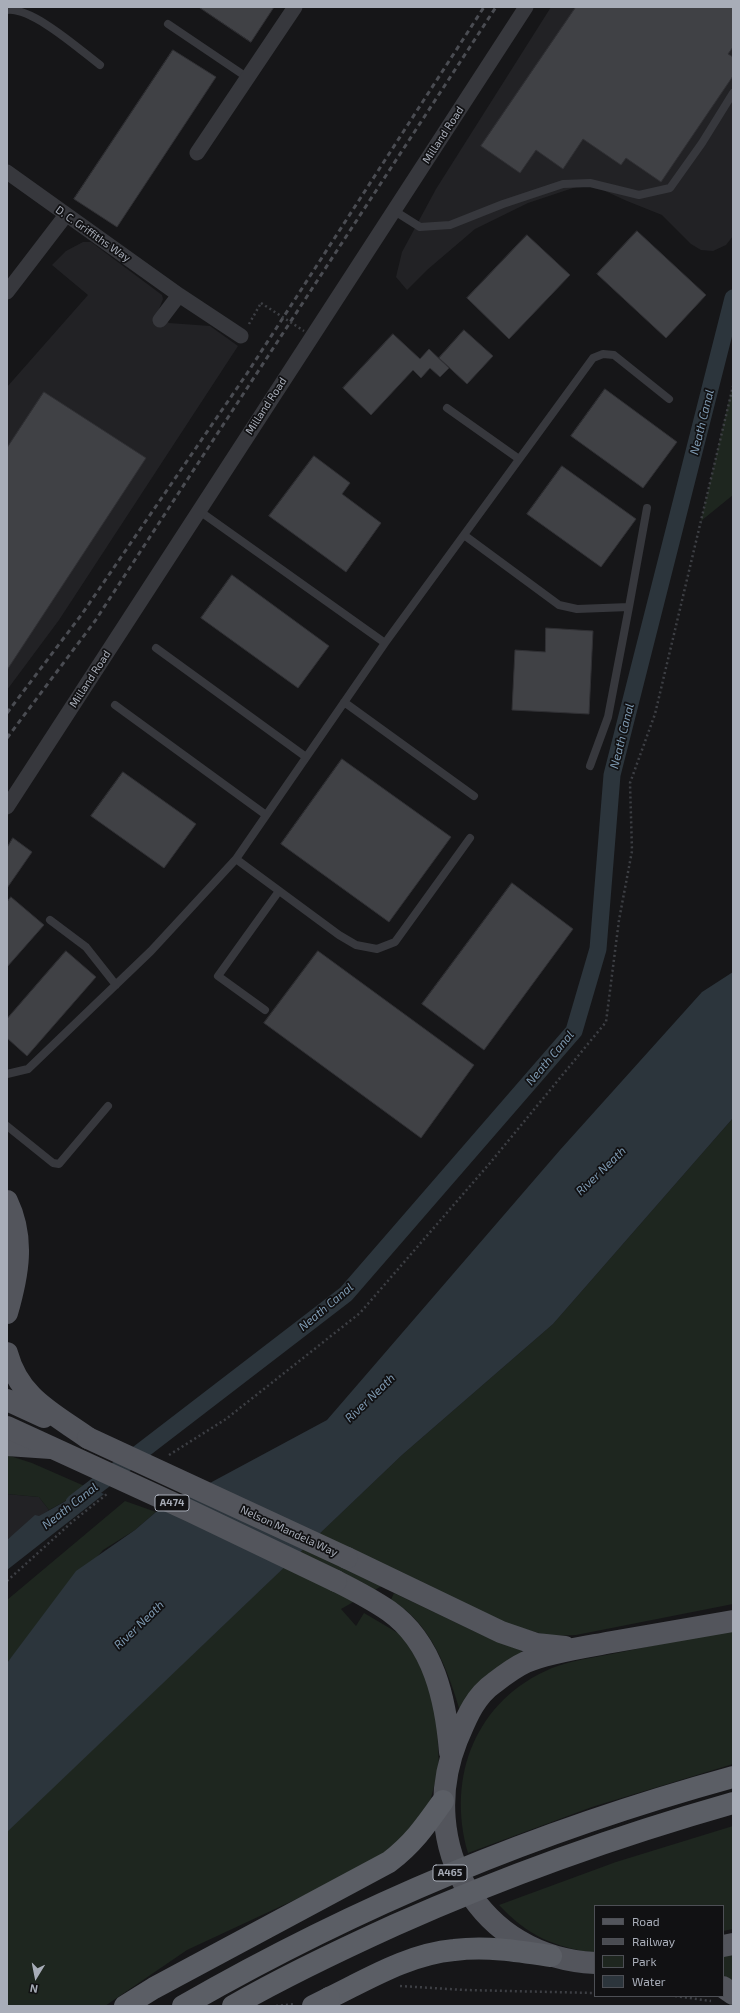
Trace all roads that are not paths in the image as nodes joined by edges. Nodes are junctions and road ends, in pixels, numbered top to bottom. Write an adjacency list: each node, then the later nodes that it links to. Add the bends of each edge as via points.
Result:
1 (295, 7): 6 (street)
2 (526, 7): 10 (street, Milland Road)
3 (7, 10): 5 (lane, via 14,9 41,20)
4 (168, 24): 6 (lane)
5 (100, 65)
6 (248, 78): 8 (street)
7 (733, 93): 10 (lane, via 670,188 639,195 590,183 563,184 450,225 420,227)
8 (197, 153)
9 (7, 172): 11 (street, D. C. Griffiths Way)
10 (393, 210): 20 (street, Milland Road)
11 (66, 215): 12 (street); 13 (street, D. C. Griffiths Way)
12 (7, 292)
13 (179, 295): 14 (street); 15 (street, D. C. Griffiths Way)
14 (160, 320)
15 (241, 336)
16 (669, 398): 18 (lane, via 614,355 603,354 593,358)
17 (447, 408): 18 (lane)
18 (519, 459): 21 (lane)
19 (647, 508): 22 (lane)
20 (198, 510): 23 (lane); 30 (street, Milland Road)
21 (464, 535): 22 (lane, via 559,605 577,608); 23 (lane)
22 (629, 607): 28 (lane, via 608,717)
23 (385, 643): 25 (lane)
24 (156, 648): 27 (lane)
25 (344, 702): 27 (lane); 29 (lane)
26 (115, 705): 31 (lane)
27 (306, 757): 31 (lane)
28 (590, 766)
29 (474, 796)
30 (7, 807)
31 (266, 815): 33 (lane)
32 (470, 838): 34 (lane, via 395,942 377,949 356,945)
33 (236, 859): 34 (lane); 36 (lane, via 175,926)
34 (279, 891): 37 (lane, via 218,976)
35 (50, 920): 36 (lane, via 86,948)
36 (116, 985): 38 (lane, via 28,1069)
37 (266, 1010)
38 (7, 1074)
39 (108, 1106): 40 (lane, via 59,1164 53,1163)
40 (7, 1126)
41 (7, 1201): 42 (main road, via 16,1228 19,1256)
42 (7, 1314)
43 (7, 1353): 46 (main road, via 25,1392)
44 (7, 1400): 46 (main road, Nelson Mandela Way / A474)
45 (7, 1427): 48 (main road, A474, bridge)
46 (88, 1438): 50 (main road, Nelson Mandela Way / A474, bridge, via 501,1632 536,1644)
47 (7, 1445): 48 (main road)
48 (51, 1448): 51 (main road, A474, bridge, via 336,1581 390,1612 412,1633 440,1685 448,1718)
49 (733, 1621): 50 (main road)
50 (576, 1648): 51 (main road, via 526,1662 493,1684 470,1709)
51 (450, 1757): 53 (main road)
52 (733, 1777): 59 (highway, A465, bridge, via 667,1795 561,1830 440,1877 341,1921)
53 (443, 1801): 55 (main road, via 444,1825 450,1852 461,1880 496,1925 523,1944); 58 (highway, via 417,1838 389,1862)
54 (733, 1803): 60 (highway, A465, bridge, via 569,1854 454,1899 351,1945)
55 (551, 1956): 56 (main road); 57 (highway, via 507,1949 453,1950 405,1962)
56 (594, 1964)
57 (314, 2002)
58 (125, 2006)
59 (183, 2006)
60 (233, 2006)

